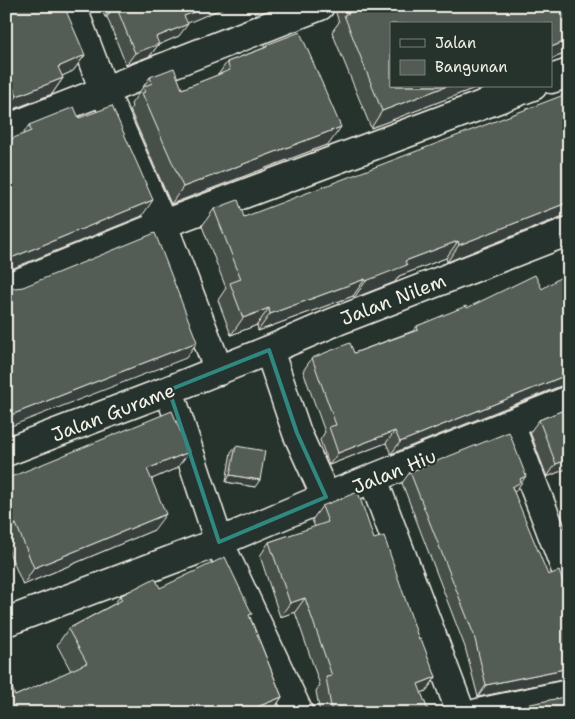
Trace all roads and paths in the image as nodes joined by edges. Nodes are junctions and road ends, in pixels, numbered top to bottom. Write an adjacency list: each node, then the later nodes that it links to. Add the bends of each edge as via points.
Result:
1 (72, 6): 6 (street)
2 (320, 6): 6 (street)
3 (569, 73): 4 (street)
4 (552, 79)
5 (528, 88): 8 (street)
6 (104, 91): 7 (street); 8 (street)
7 (6, 130)
8 (163, 225): 10 (street); 12 (street)
9 (569, 232): 11 (street, Jalan Nilem)
10 (6, 288)
11 (269, 350): 12 (street, Jalan Nilem); 18 (street, via 297,433)
12 (219, 371): 13 (street, Jalan Gurame)
13 (169, 390): 16 (street, Jalan Gurame); 19 (street)
14 (569, 400): 15 (street, Jalan Hiu)
15 (510, 424): 17 (street, Jalan Hiu); 20 (street)
16 (6, 452)
17 (373, 479): 18 (street, Jalan Hiu); 24 (street)
18 (326, 497): 19 (street, Jalan Hiu)
19 (219, 542): 21 (street); 23 (street)
20 (569, 578)
21 (6, 622)
22 (569, 694): 25 (street)
23 (299, 713)
24 (462, 713)
25 (478, 713)

